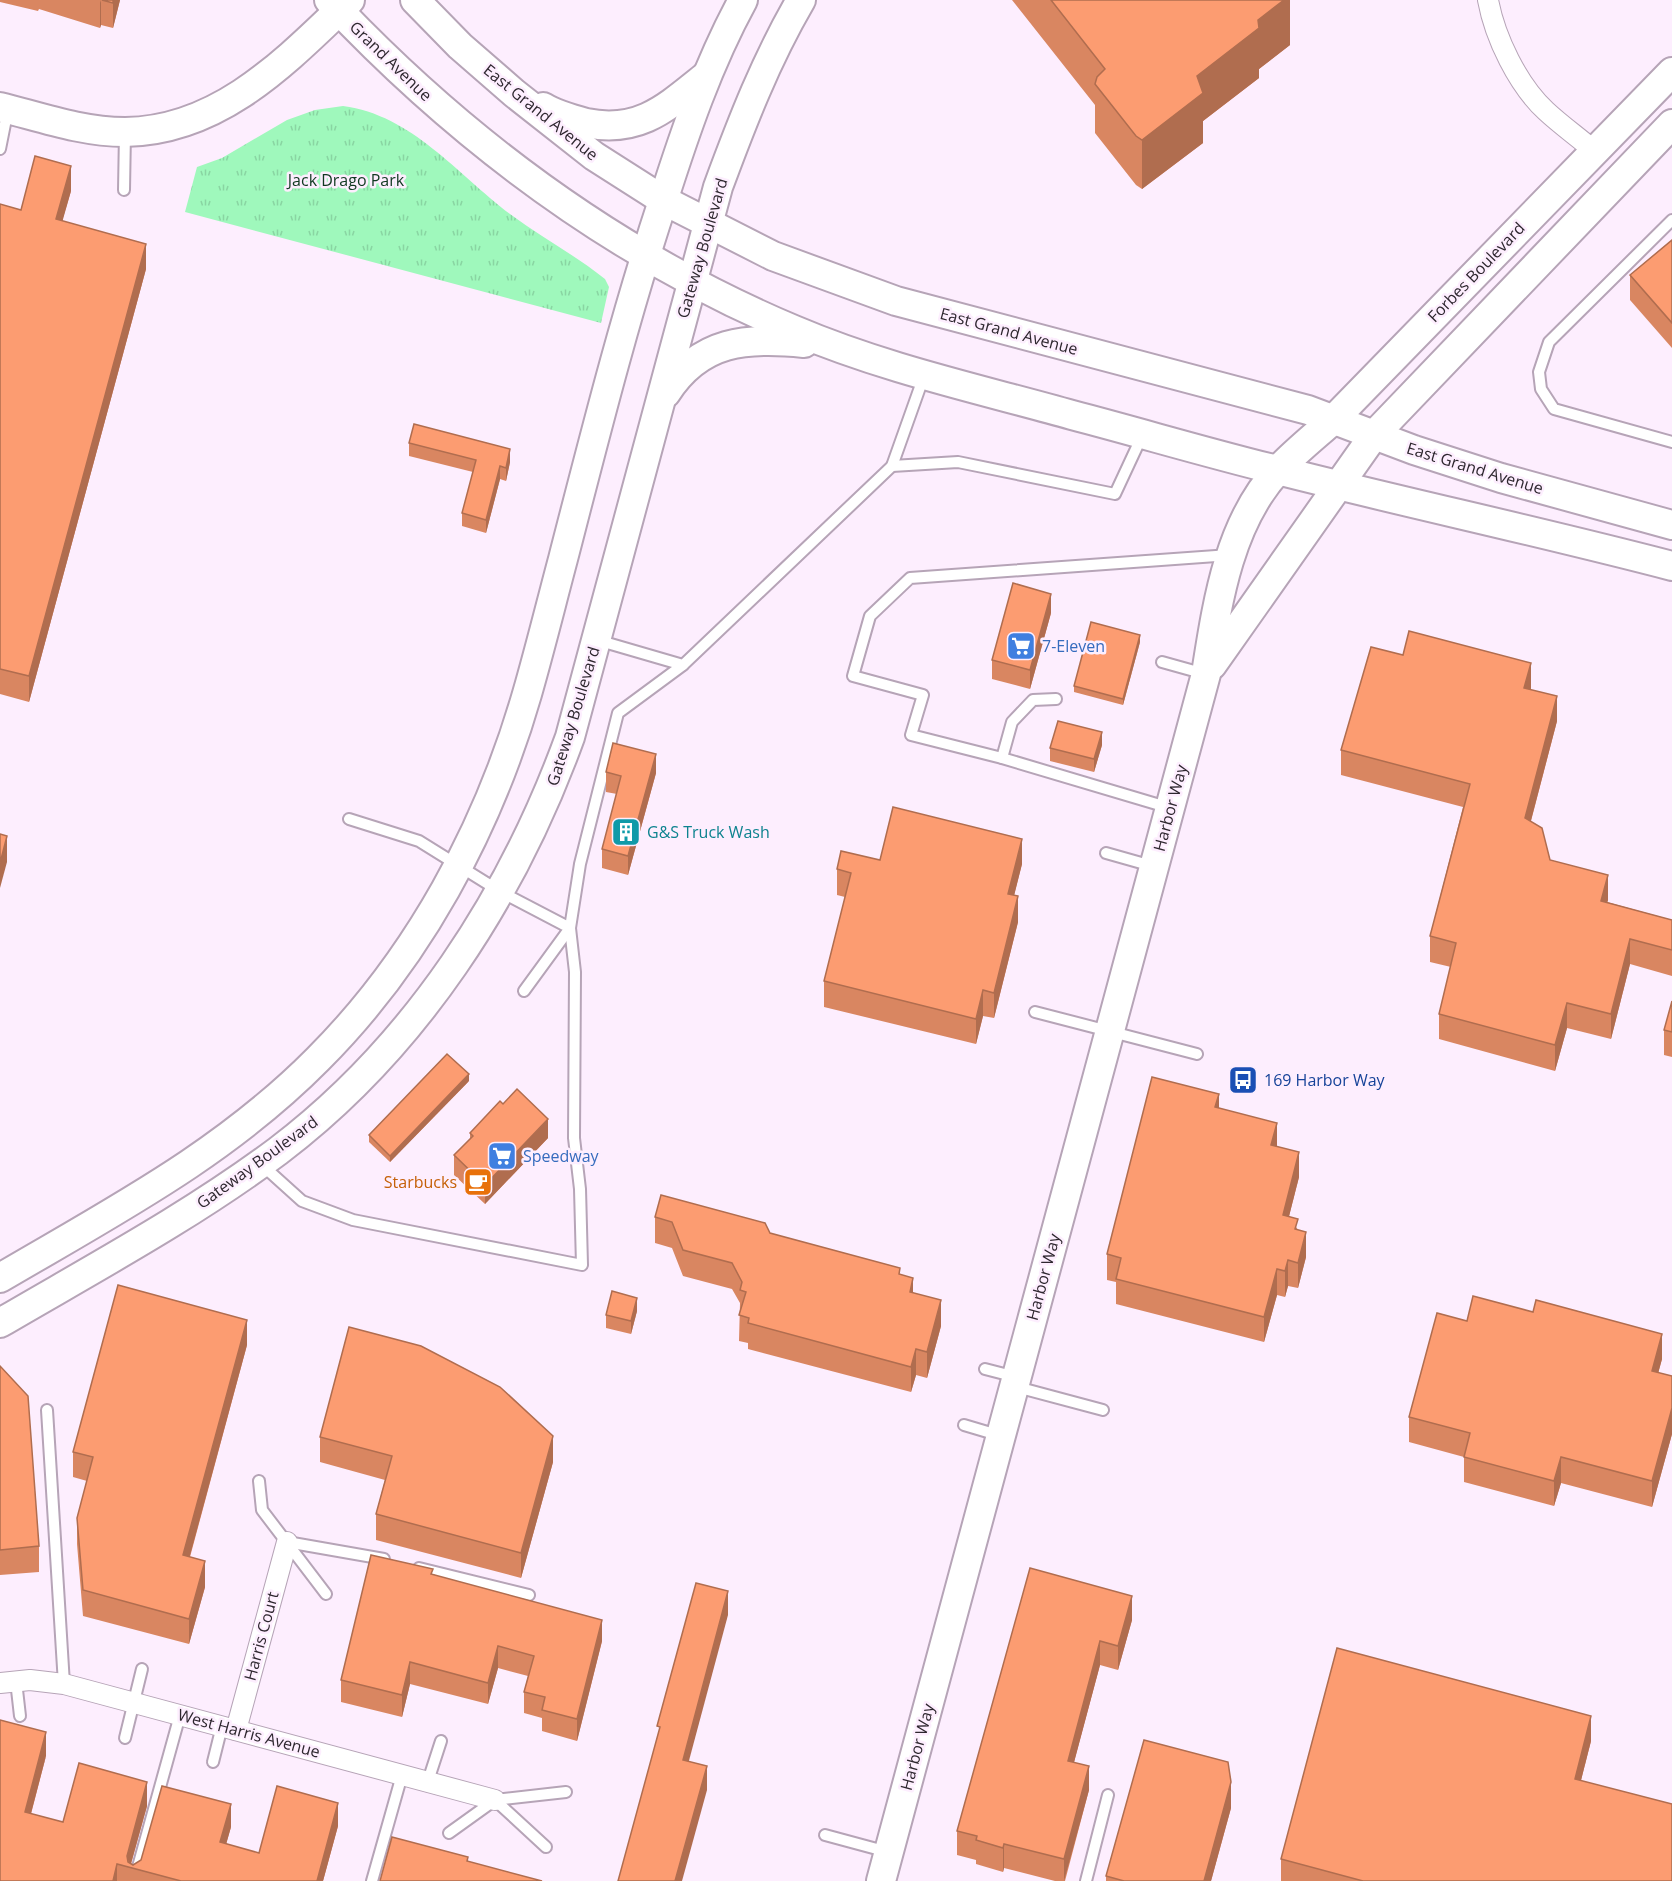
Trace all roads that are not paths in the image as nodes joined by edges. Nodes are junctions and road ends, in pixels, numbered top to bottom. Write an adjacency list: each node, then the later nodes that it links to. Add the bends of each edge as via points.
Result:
1 (415, 0): 8 (main road, East Grand Avenue)
2 (743, 0): 7 (main road)
3 (801, 0): 17 (main road, Gateway Boulevard, via 774,45 749,103)
4 (1488, 0): 13 (street, via 1520,78 1544,110)
5 (339, 4): 11 (main road, via 269,75 232,101 185,122); 18 (main road, Grand Avenue, via 454,120 561,203)
6 (1672, 72): 13 (main road, Forbes Boulevard)
7 (706, 76): 8 (main road, via 655,115 619,126 568,119); 15 (main road)
8 (514, 93): 15 (main road, East Grand Avenue, via 558,131)
9 (4, 108): 11 (main road, via 70,125); 12 (lane)
10 (1672, 124): 25 (main road)
11 (125, 132): 14 (lane)
12 (0, 149)
13 (1593, 150): 22 (main road, Forbes Boulevard)
14 (124, 190)
15 (663, 200): 17 (main road, East Grand Avenue); 18 (main road)
16 (1672, 220): 26 (lane, via 1549,342 1539,372 1541,389 1554,409)
17 (707, 224): 19 (main road, Gateway Boulevard); 22 (main road, East Grand Avenue, via 812,272 896,301 1308,410)
18 (645, 255): 19 (main road); 42 (main road, via 526,697 478,827)
19 (692, 280): 20 (main road); 23 (main road, Gateway Boulevard)
20 (833, 346): 21 (main road); 23 (main road, via 767,339 742,340 718,348 683,369)
21 (925, 375): 24 (main road); 27 (lane)
22 (1333, 420): 25 (main road, East Grand Avenue); 28 (main road, Forbes Boulevard)
23 (654, 422): 33 (main road, Gateway Boulevard)
24 (1143, 434): 27 (lane, via 1115,494 958,462); 28 (main road)
25 (1374, 435): 29 (main road); 30 (main road, East Grand Avenue, via 1501,478)
26 (1672, 442)
27 (892, 466): 35 (lane)
28 (1277, 471): 29 (main road); 31 (main road, Harbor Way, via 1250,511)
29 (1339, 485): 32 (main road); 36 (main road, Harbor Way)
30 (1672, 525)
31 (1230, 555): 36 (main road, Harbor Way, via 1219,592); 38 (lane, via 910,578 870,616 853,676 923,695 912,735)
32 (1672, 566)
33 (597, 639): 35 (lane); 44 (main road, Gateway Boulevard, via 557,774)
34 (1162, 663): 36 (lane)
35 (683, 665): 45 (lane, via 618,713 580,864)
36 (1206, 674): 39 (main road, Harbor Way)
37 (1056, 699): 38 (lane, via 1033,699 1012,722)
38 (1002, 758): 39 (lane)
39 (1170, 808): 43 (main road, Harbor Way)
40 (349, 819): 42 (lane, via 419,841)
41 (1106, 853): 43 (lane)
42 (459, 865): 44 (lane); 51 (main road, via 422,929 377,992 289,1088 217,1147 174,1176)
43 (1154, 867): 48 (main road, Harbor Way)
44 (501, 892): 45 (lane); 50 (main road, Gateway Boulevard, via 441,981 383,1053 317,1118)
45 (570, 928): 46 (lane); 50 (lane, via 575,972 574,1138 582,1265 353,1220 303,1201)
46 (524, 991)
47 (1035, 1012): 48 (lane)
48 (1110, 1030): 49 (lane); 54 (main road, Harbor Way)
49 (1197, 1054)
50 (260, 1163): 52 (main road, Gateway Boulevard, via 194,1208)
51 (0, 1278)
52 (0, 1323)
53 (985, 1369): 54 (lane)
54 (1015, 1382): 56 (lane); 58 (main road, Harbor Way)
55 (47, 1410): 67 (lane)
56 (1103, 1410)
57 (964, 1425): 58 (lane)
58 (1001, 1436): 83 (main road, Harbor Way)
59 (259, 1481): 60 (lane, via 262,1510)
60 (286, 1542): 61 (lane); 63 (lane); 71 (street, Harris Court)
61 (392, 1561)
62 (403, 1564): 64 (lane)
63 (326, 1594)
64 (529, 1595)
65 (142, 1669): 68 (lane)
66 (8, 1682): 67 (street, West Harris Avenue); 70 (lane)
67 (64, 1684): 68 (street, West Harris Avenue)
68 (134, 1703): 69 (street, West Harris Avenue); 72 (lane)
69 (180, 1715): 71 (street, West Harris Avenue); 84 (lane)
70 (20, 1716)
71 (229, 1728): 74 (lane); 75 (street, West Harris Avenue)
72 (125, 1738)
73 (441, 1741): 76 (lane)
74 (213, 1762)
75 (402, 1774): 76 (street, West Harris Avenue); 85 (lane)
76 (428, 1781): 79 (street, West Harris Avenue)
77 (566, 1792): 79 (lane)
78 (1108, 1795): 87 (lane)
79 (495, 1800): 80 (lane); 82 (lane)
80 (449, 1833)
81 (825, 1835): 83 (lane)
82 (546, 1847)
83 (888, 1852): 86 (main road, Harbor Way)
84 (134, 1881)
85 (372, 1881)
86 (881, 1881)
87 (1086, 1881)

